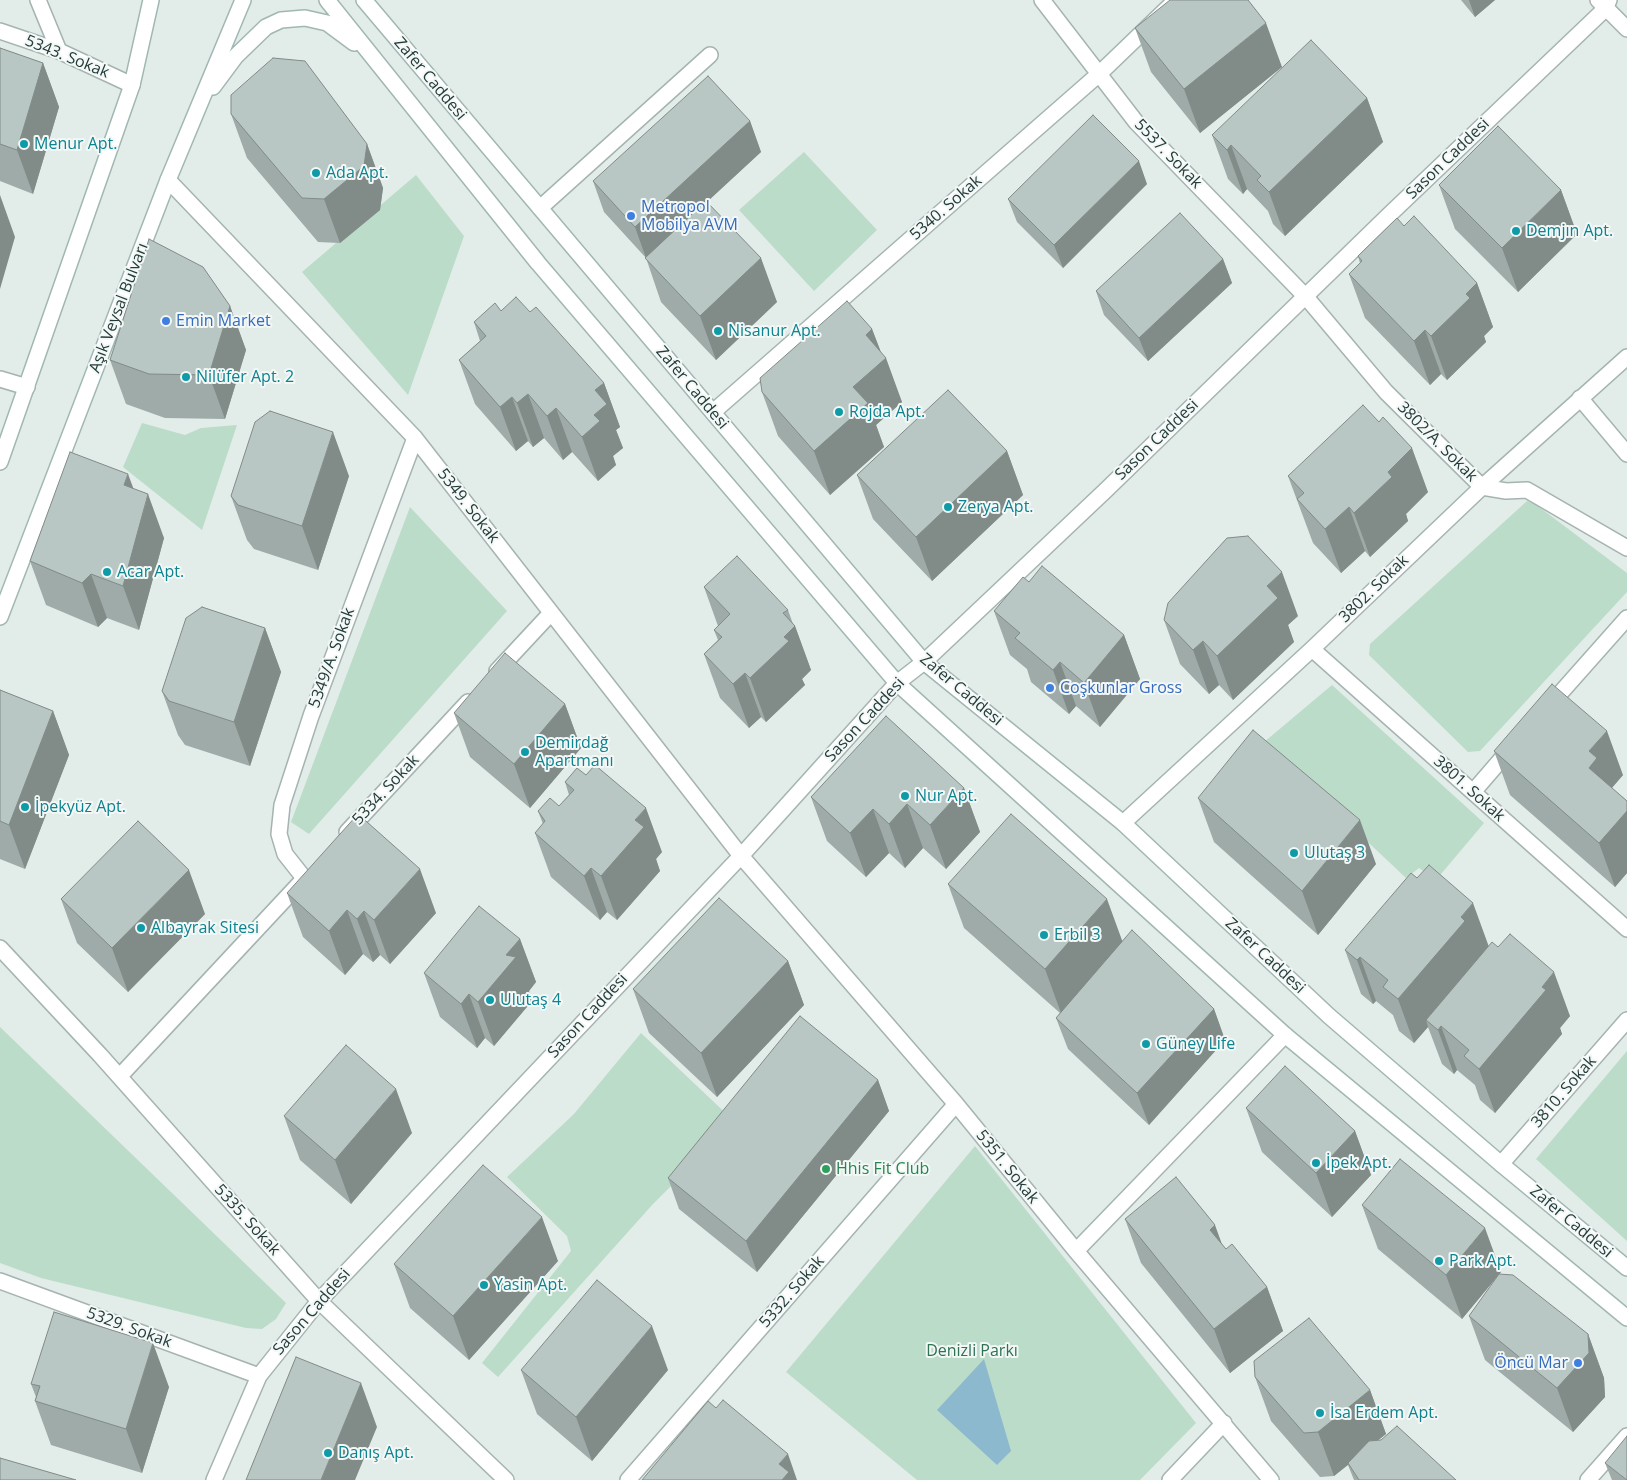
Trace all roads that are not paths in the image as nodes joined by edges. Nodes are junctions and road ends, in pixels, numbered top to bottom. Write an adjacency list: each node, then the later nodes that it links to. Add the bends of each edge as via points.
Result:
1 (38, 0): 11 (street)
2 (151, 0): 15 (street)
3 (243, 0): 16 (street, Aşık Veysal Bulvarı)
4 (327, 0): 13 (street)
5 (364, 0): 18 (street, Zafer Caddesi)
6 (1042, 0): 14 (street, 5537. Sokak)
7 (1176, 0): 14 (street, 5340. Sokak)
8 (1604, 3): 9 (street); 19 (street, Sason Caddesi)
9 (1627, 29)
10 (0, 31): 11 (street, 5343. Sokak)
11 (59, 51): 15 (street, 5343. Sokak)
12 (710, 55): 18 (street)
13 (372, 56): 16 (street, via 327,23 305,18 281,20 266,27 236,56); 35 (street, via 538,263)
14 (1099, 74): 19 (street, 5537. Sokak, via 1136,122); 24 (street, 5340. Sokak)
15 (132, 85): 22 (street)
16 (200, 104): 17 (street, Aşık Veysal Bulvarı)
17 (168, 180): 25 (street, 5349. Sokak); 31 (street, Aşık Veysal Bulvarı)
18 (540, 208): 24 (street, Zafer Caddesi)
19 (1306, 297): 28 (street, 3802/A. Sokak, via 1386,392); 34 (street, Sason Caddesi)
20 (1627, 357): 23 (street, 3802. Sokak)
21 (0, 380): 22 (street)
22 (28, 387): 27 (street)
23 (1580, 398): 26 (street); 28 (street, 3802. Sokak)
24 (713, 412): 34 (street, Zafer Caddesi)
25 (415, 438): 30 (street, 5349. Sokak); 43 (street, 5349/A. Sokak, via 311,716 282,804 279,834 285,854)
26 (1627, 454)
27 (0, 462)
28 (1482, 486): 29 (street, 3802/A. Sokak, via 1506,491 1527,490); 33 (street, 3802. Sokak)
29 (1627, 548)
30 (551, 613): 40 (street, 5334. Sokak); 41 (street, 5349. Sokak)
31 (0, 617)
32 (1627, 618): 36 (street)
33 (1312, 649): 38 (street, 3801. Sokak); 39 (street, 3802. Sokak)
34 (924, 662): 35 (street, Sason Caddesi); 39 (street, Zafer Caddesi)
35 (897, 683): 41 (street, Sason Caddesi); 47 (street)
36 (1537, 720)
37 (1524, 734): 38 (street)
38 (1472, 792): 44 (street, 3801. Sokak)
39 (1123, 823): 50 (street, Zafer Caddesi, via 1329,1016)
40 (338, 842)
41 (741, 856): 49 (street, 5351. Sokak); 54 (street, Sason Caddesi)
42 (318, 864): 43 (street)
43 (304, 878): 48 (street)
44 (1627, 929)
45 (0, 948): 48 (street, 5335. Sokak)
46 (1627, 1020): 50 (street, 3810. Sokak)
47 (1285, 1035): 51 (street); 55 (street)
48 (120, 1076): 54 (street, 5335. Sokak)
49 (956, 1104): 51 (street, 5351. Sokak); 61 (street, 5332. Sokak)
50 (1501, 1164): 52 (street, Zafer Caddesi)
51 (1076, 1251): 57 (street, 5351. Sokak)
52 (1627, 1268)
53 (0, 1281): 56 (street, 5329. Sokak)
54 (320, 1301): 56 (street, Sason Caddesi); 60 (street, 5335. Sokak)
55 (1627, 1318)
56 (259, 1376): 59 (street, Sason Caddesi)
57 (1224, 1423): 62 (street); 63 (street, 5351. Sokak)
58 (1627, 1436): 64 (street)
59 (214, 1480)
60 (506, 1480)
61 (628, 1480)
62 (1170, 1480)
63 (1271, 1480)
64 (1588, 1480)

